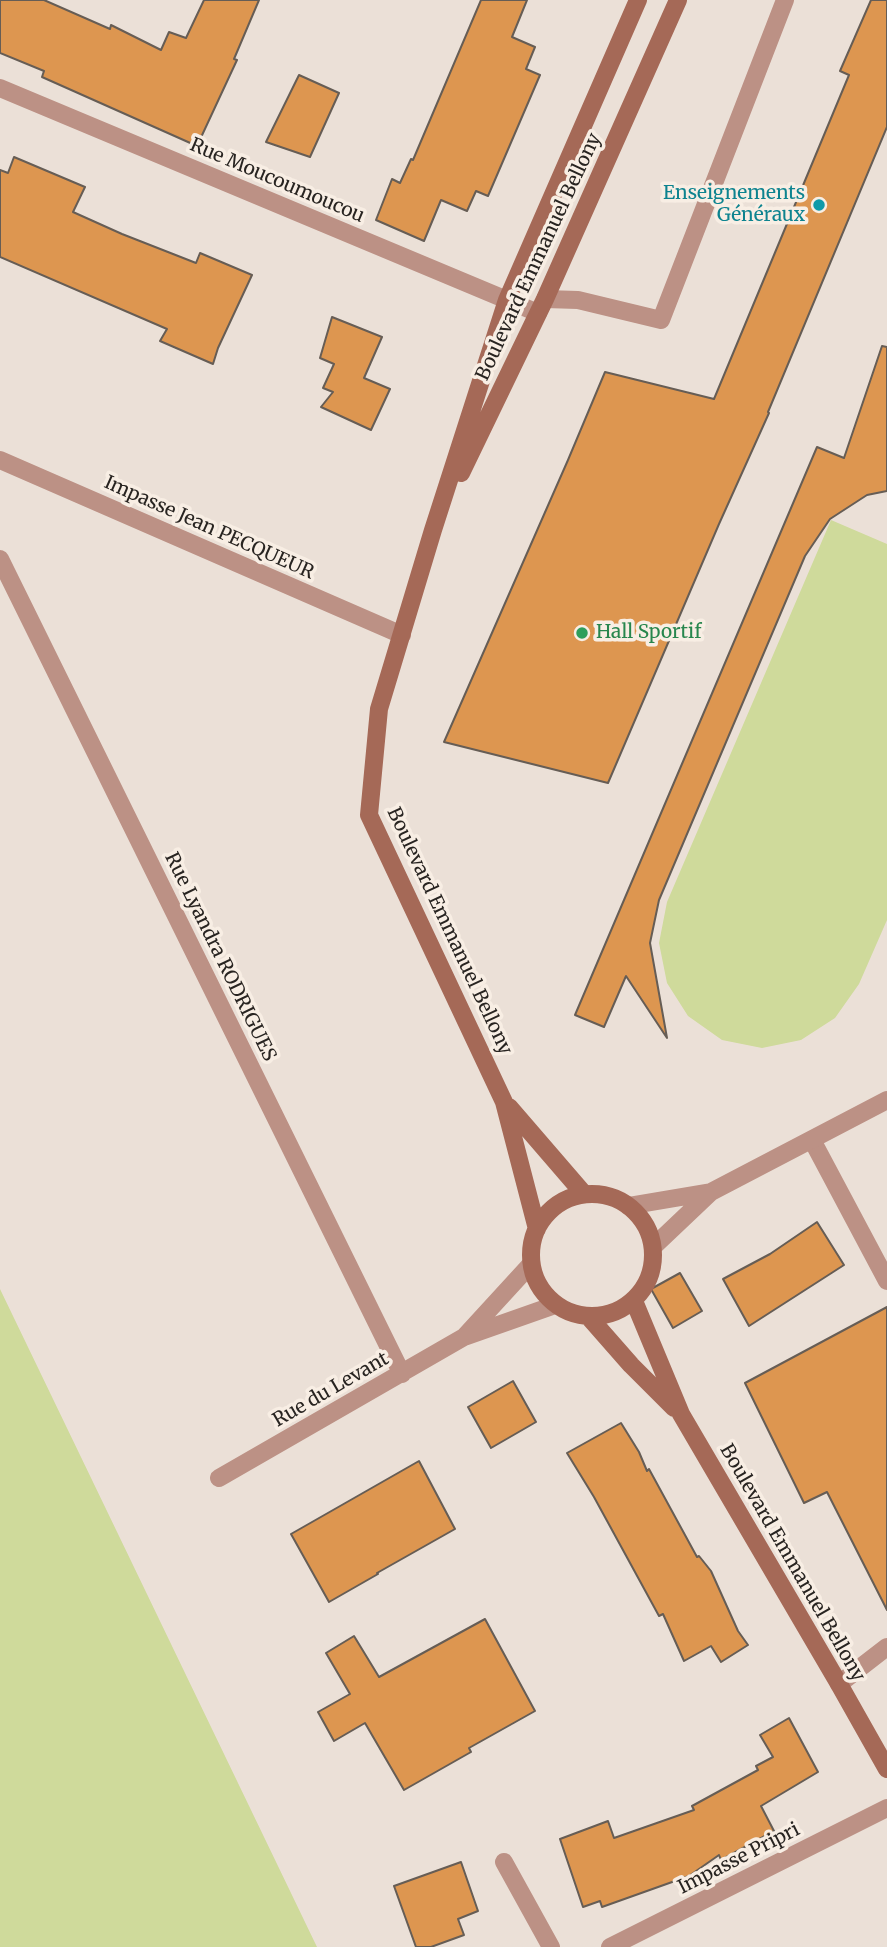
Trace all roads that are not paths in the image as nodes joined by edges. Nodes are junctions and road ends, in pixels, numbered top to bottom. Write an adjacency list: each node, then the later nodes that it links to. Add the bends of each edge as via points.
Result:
1 (638, 0): 5 (street, Boulevard Emmanuel Bellony)
2 (678, 0): 6 (street, Boulevard Emmanuel Bellony)
3 (785, 0): 6 (street, via 662,320 578,300)
4 (0, 88): 5 (street, Rue Moucoumoucou)
5 (507, 300): 6 (street, Rue Moucoumoucou); 8 (street, Boulevard Emmanuel Bellony)
6 (542, 306): 8 (street, Boulevard Emmanuel Bellony)
7 (0, 460): 10 (street, Impasse Jean PECQUEUR)
8 (433, 530): 10 (street, Boulevard Emmanuel Bellony)
9 (0, 559): 25 (street, Rue Lyandra RODRIGUES)
10 (402, 635): 12 (street, Boulevard Emmanuel Bellony, via 379,709 369,815)
11 (887, 1100): 13 (street)
12 (505, 1102): 15 (street, Boulevard Emmanuel Bellony); 17 (street, Boulevard Emmanuel Bellony)
13 (812, 1140): 14 (street); 20 (street)
14 (711, 1192): 16 (street); 18 (street)
15 (584, 1194): 16 (street, via 608,1195); 17 (street, via 561,1202)
16 (628, 1206): 18 (street, via 646,1224)
17 (537, 1229): 19 (street)
18 (653, 1247): 21 (street, via 652,1271)
19 (531, 1264): 22 (street, via 539,1286); 24 (street, Rue du Levant)
20 (887, 1281)
21 (634, 1301): 23 (street, via 623,1309); 26 (street, Boulevard Emmanuel Bellony)
22 (555, 1305): 23 (street); 24 (street, Rue du Levant)
23 (588, 1316): 26 (street, Boulevard Emmanuel Bellony)
24 (464, 1337): 25 (street, Rue du Levant)
25 (402, 1374): 27 (street, Rue du Levant)
26 (681, 1414): 29 (street, Boulevard Emmanuel Bellony)
27 (219, 1478)
28 (887, 1647): 29 (street)
29 (839, 1684): 30 (street, Boulevard Emmanuel Bellony)
30 (887, 1769)
31 (887, 1808): 34 (street, Impasse Pripri)
32 (505, 1862): 33 (street)
33 (551, 1947)
34 (610, 1947)

